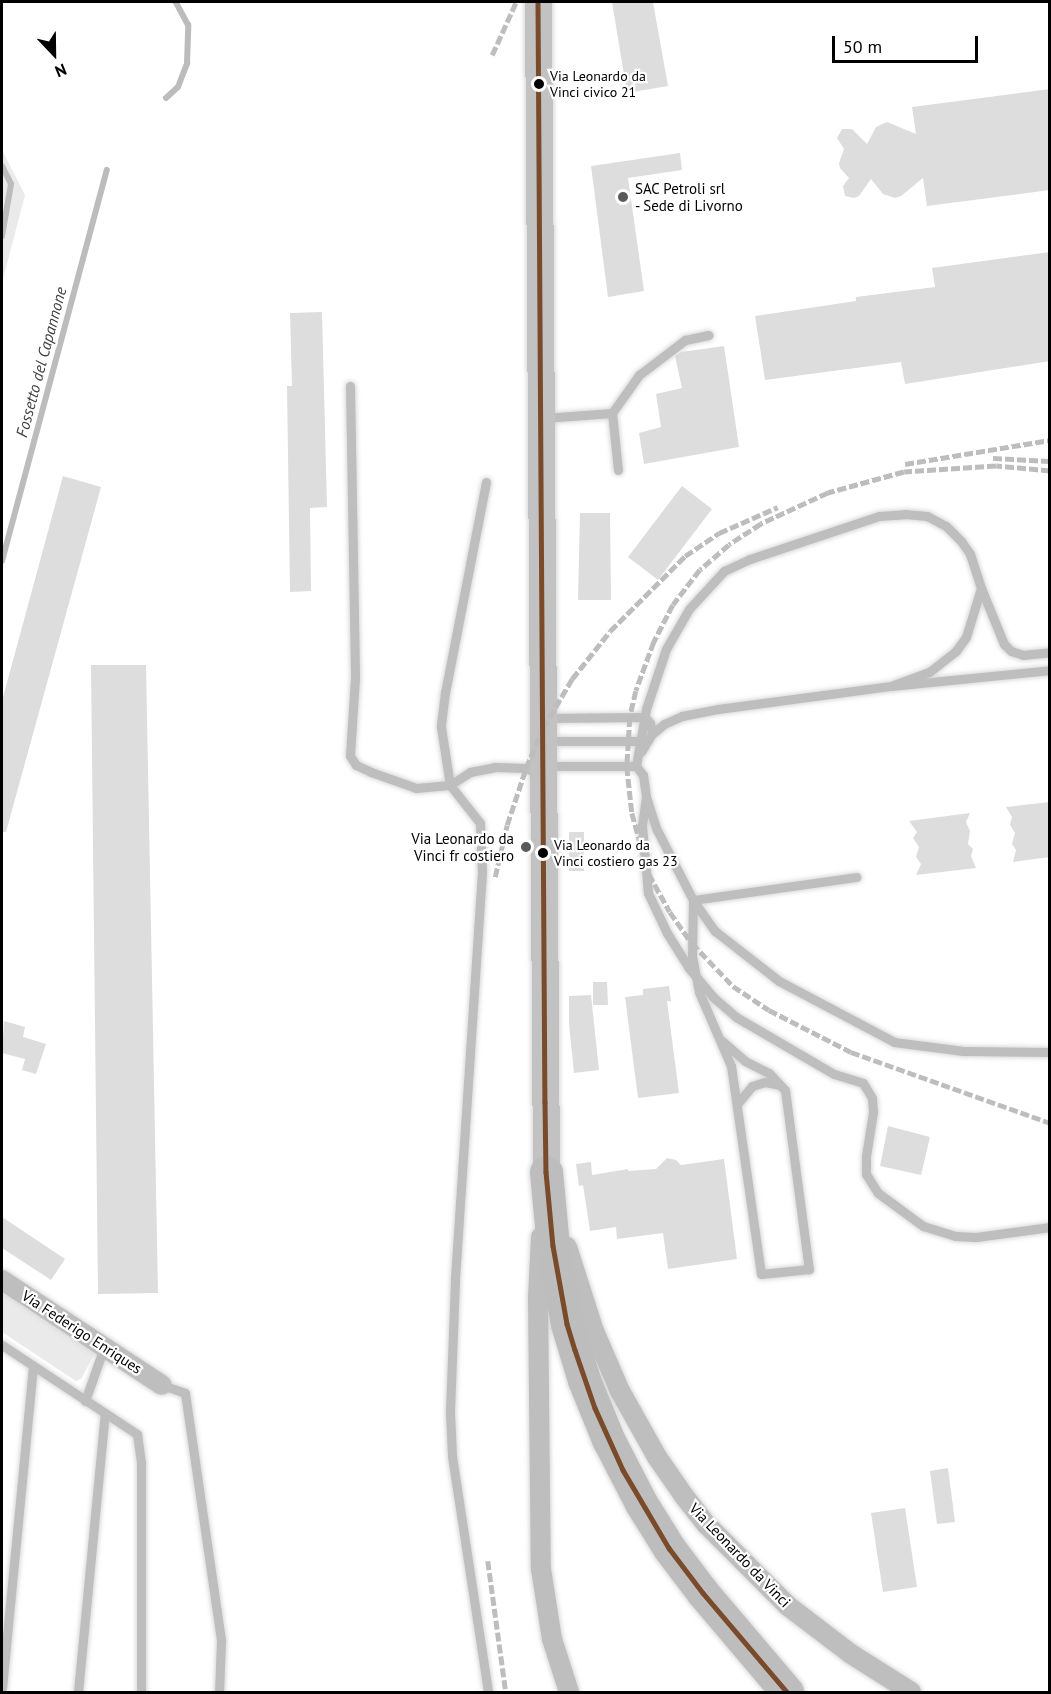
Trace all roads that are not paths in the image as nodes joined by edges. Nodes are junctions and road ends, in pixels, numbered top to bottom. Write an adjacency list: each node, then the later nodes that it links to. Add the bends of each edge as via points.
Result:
1 (538, 2): 5 (main road, Via Leonardo da Vinci)
2 (708, 335): 4 (lane, via 685,340 639,375)
3 (350, 386): 17 (lane, via 355,678 350,756 356,765 370,772 417,788)
4 (612, 413): 5 (lane); 6 (lane)
5 (542, 418): 15 (main road, Via Leonardo da Vinci)
6 (618, 470)
7 (486, 482): 17 (lane, via 445,692 441,727)
8 (981, 588): 9 (lane, via 1004,644 1011,651 1023,655); 11 (lane, via 966,637 956,651 928,672); 12 (lane, via 970,554 961,541 946,526 927,516 879,516 737,564 714,580 680,622 663,657)
9 (1050, 652)
10 (1050, 670): 11 (lane)
11 (891, 686): 13 (lane, via 691,714 664,724)
12 (645, 717): 13 (lane); 14 (lane); 15 (lane)
13 (652, 734): 14 (lane)
14 (643, 743): 15 (lane); 16 (lane)
15 (543, 750): 16 (lane); 17 (lane, via 526,768 495,767 470,772); 26 (main road, Via Leonardo da Vinci)
16 (636, 766): 18 (lane, via 643,775)
17 (450, 785): 39 (lane, via 480,823 482,872 450,1413 452,1456)
18 (646, 796): 20 (lane, via 657,830); 21 (lane, via 642,826 648,893 667,933)
19 (856, 877): 20 (lane)
20 (693, 900): 21 (lane, via 692,957); 23 (lane, via 716,931 779,981 894,1042 963,1051)
21 (696, 976): 22 (lane, via 699,992); 27 (lane, via 736,1017 834,1074 863,1083 872,1098 873,1112 866,1174 878,1193 897,1209 923,1226 955,1236)
22 (722, 1041): 24 (lane); 25 (lane)
23 (1050, 1052)
24 (780, 1084): 25 (lane, via 765,1082 752,1086); 25 (lane, via 790,1119 809,1269 761,1274)
25 (737, 1104)
26 (546, 1172): 40 (street, Via Leonardo da Vinci, via 538,1298 541,1569 552,1639); 41 (highway, via 553,1246 567,1324 608,1439 669,1548); 42 (street, Via Leonardo da Vinci, via 594,1331 625,1401 684,1496 707,1525 788,1606 851,1654)
27 (1050, 1227)
28 (2, 1280): 30 (street, Via Federigo Enriques)
29 (2, 1345): 31 (lane)
30 (104, 1347): 32 (street, Via Federigo Enriques); 33 (lane)
31 (33, 1367): 33 (lane); 35 (lane)
32 (162, 1384): 38 (lane, via 185,1392 220,1641)
33 (85, 1401): 34 (lane)
34 (105, 1413): 36 (lane); 37 (lane, via 137,1434 141,1464)
35 (2, 1688)
36 (78, 1692)
37 (141, 1692)
38 (219, 1692)
39 (488, 1692)
40 (569, 1692)
41 (787, 1692)
42 (911, 1692)

